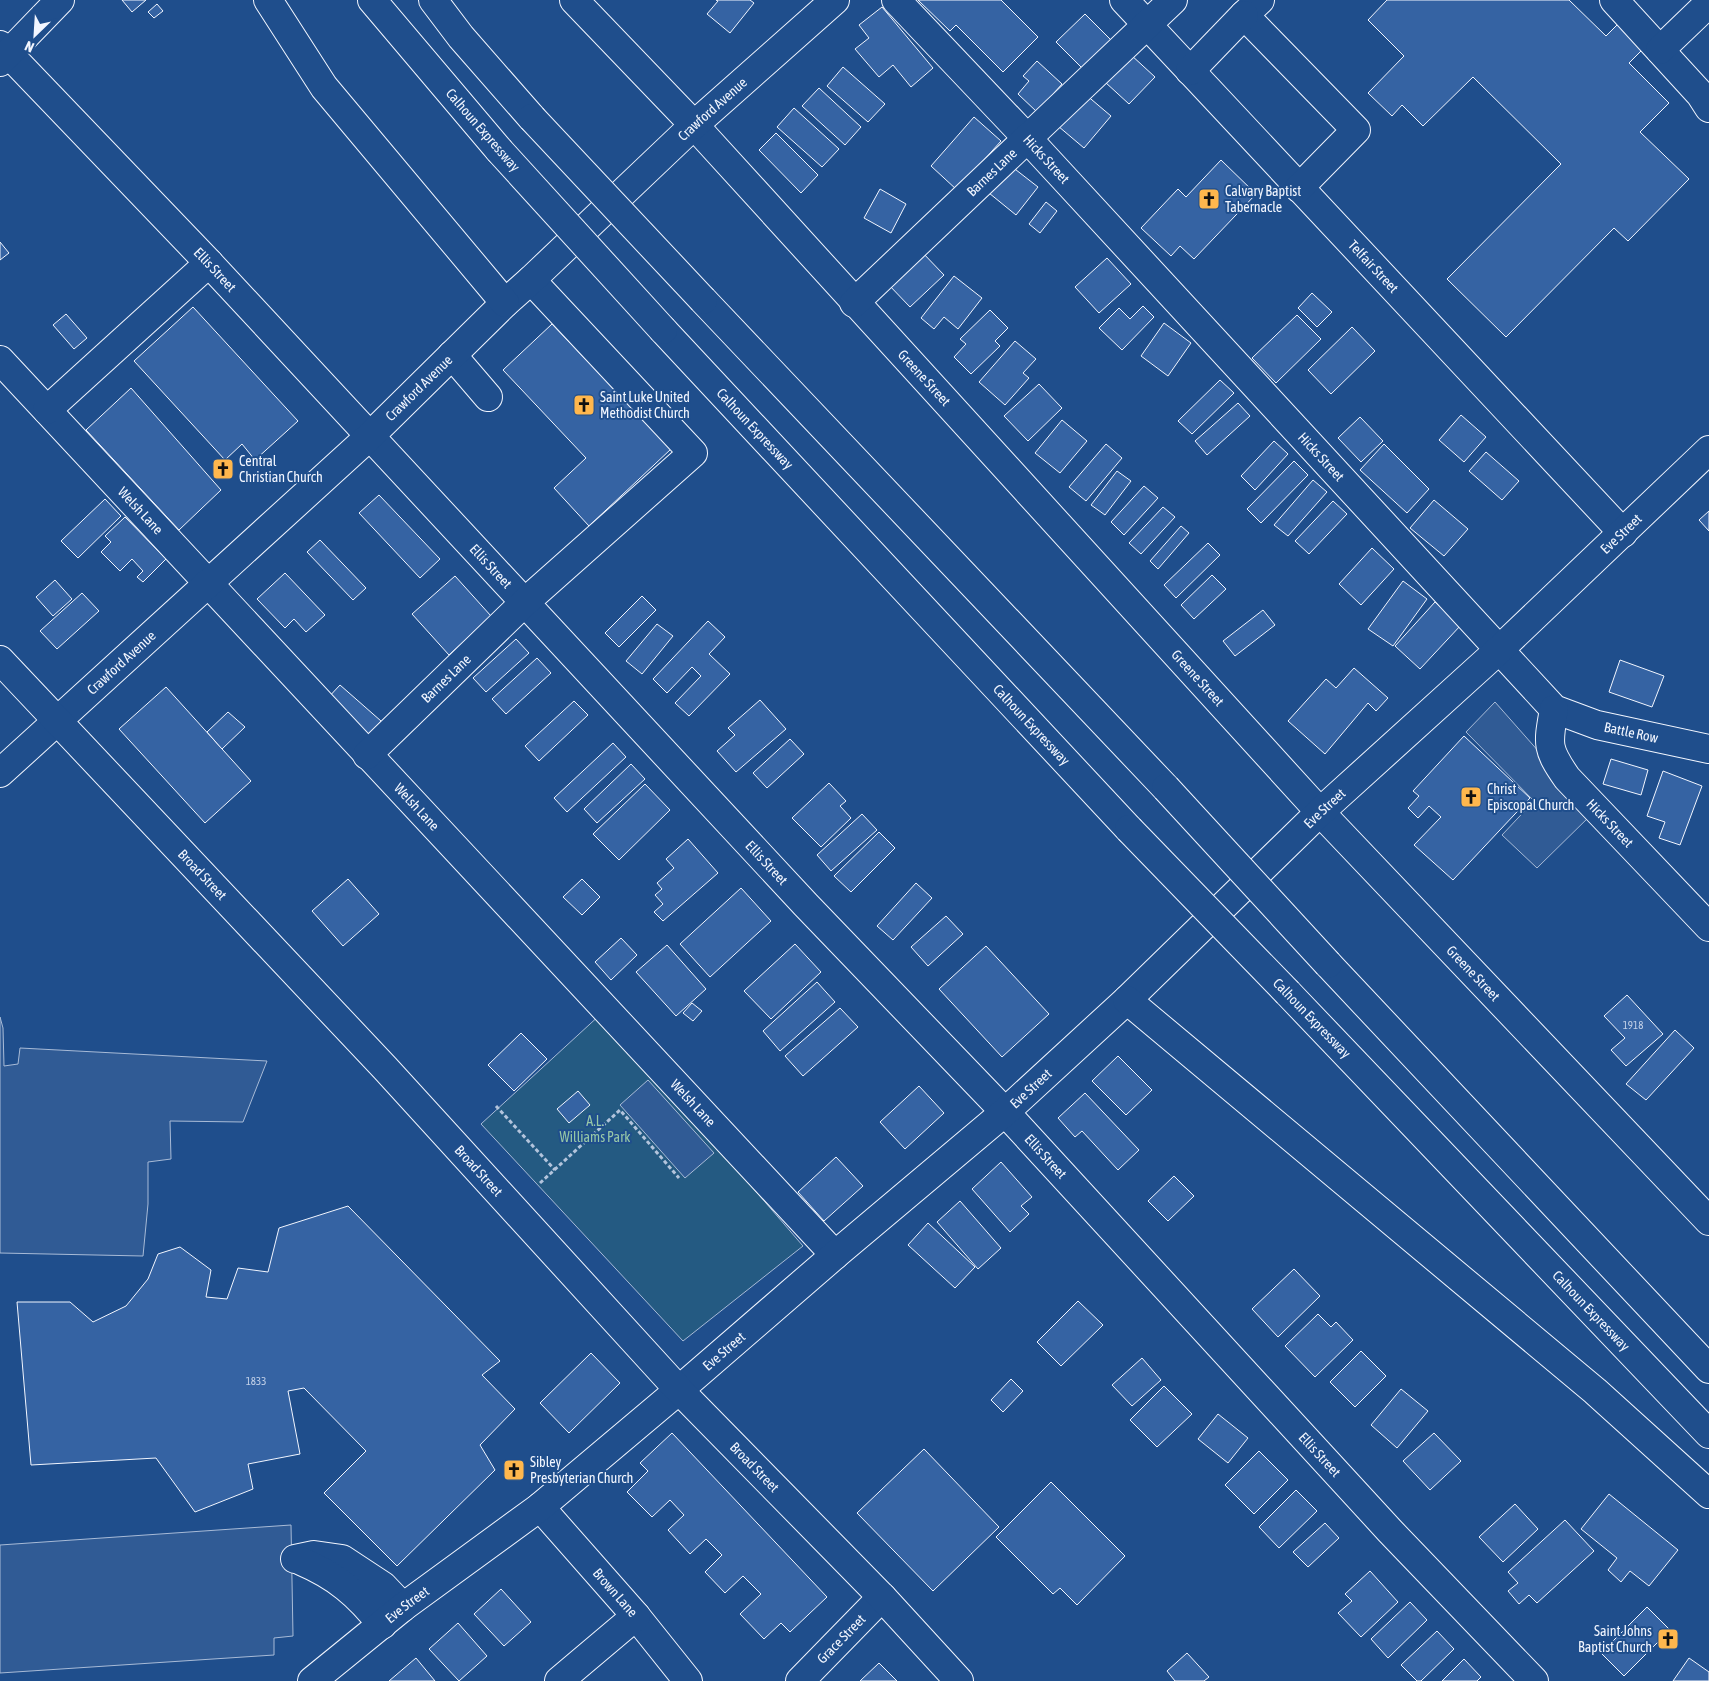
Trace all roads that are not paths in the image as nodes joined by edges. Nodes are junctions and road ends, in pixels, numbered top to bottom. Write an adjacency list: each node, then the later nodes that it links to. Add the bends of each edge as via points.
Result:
1 (60, 0): 15 (main road)
2 (268, 0): 23 (main road, via 324,88)
3 (372, 0): 49 (main road, Calhoun Expressway, bridge, via 500,150 663,330 1129,829)
4 (433, 0): 47 (main road, bridge, via 532,118 1166,788)
5 (574, 0): 18 (main road, Greene Street)
6 (835, 0): 18 (main road, Crawford Avenue)
7 (896, 0): 19 (main road, Hicks Street)
8 (1124, 0): 13 (main road, Telfair Street)
9 (1173, 0): 13 (main road, Barnes Lane)
10 (1614, 0): 14 (main road)
11 (1709, 3): 14 (main road)
12 (1252, 8): 16 (main road); 20 (main road, via 1356,130)
13 (1148, 26): 16 (main road, Telfair Street); 19 (main road, Barnes Lane)
14 (1660, 50): 17 (main road)
15 (3, 54): 21 (main road, Ellis Street)
16 (1190, 71): 20 (main road, Telfair Street)
17 (1706, 96)
18 (694, 125): 22 (main road, Crawford Avenue); 24 (main road, Greene Street)
19 (1027, 138): 24 (main road, Barnes Lane); 34 (main road, Hicks Street)
20 (1299, 188): 31 (main road, Telfair Street)
21 (210, 263): 28 (main road); 29 (main road, Ellis Street)
22 (531, 280): 23 (main road, Crawford Avenue); 33 (main road, Barnes Lane, via 693,453)
23 (504, 303): 25 (main road, Crawford Avenue)
24 (854, 303): 41 (main road, Greene Street)
25 (452, 355): 27 (main road); 29 (main road, Crawford Avenue)
26 (0, 360): 28 (main road, Welsh Lane)
27 (488, 397)
28 (47, 410): 32 (main road, Welsh Lane)
29 (370, 436): 32 (main road, Crawford Avenue); 33 (main road, Ellis Street)
30 (1709, 450): 31 (main road, Eve Street)
31 (1623, 533): 34 (main road, Eve Street)
32 (208, 584): 37 (main road, Crawford Avenue); 39 (main road, Welsh Lane)
33 (524, 602): 39 (main road, Barnes Lane); 44 (main road, Ellis Street, via 806,905)
34 (1500, 649): 36 (main road, Hicks Street); 41 (main road, Eve Street)
35 (0, 660): 37 (main road, Broad Street)
36 (1554, 709): 38 (main road, Battle Row, via 1597,725); 42 (main road, Hicks Street, via 1548,740 1554,759 1567,778)
37 (56, 721): 40 (main road, Crawford Avenue); 48 (main road, Broad Street, via 385,1068)
38 (1709, 749)
39 (367, 755): 46 (main road, Welsh Lane)
40 (0, 774)
41 (1320, 812): 43 (main road, Eve Street); 45 (main road, Greene Street)
42 (1709, 927)
43 (1127, 1000): 44 (main road, Eve Street); 50 (main road, via 1595,1391)
44 (1005, 1112): 46 (main road, Eve Street); 61 (main road, Ellis Street, via 1390,1531)
45 (1709, 1221)
46 (835, 1254): 48 (main road, Eve Street)
47 (1709, 1369)
48 (679, 1390): 51 (main road, Eve Street); 52 (main road, Broad Street)
49 (1709, 1434)
50 (1709, 1494)
51 (540, 1507): 53 (main road, Eve Street); 54 (main road, Brown Lane)
52 (882, 1598): 59 (main road, Grace Street); 60 (main road, Broad Street)
53 (403, 1607): 55 (main road, Eve Street); 55 (main road, via 383,1586 342,1560 314,1555 295,1559 344,1584)
54 (636, 1616): 57 (main road); 58 (main road, Brown Lane)
55 (382, 1625): 56 (main road, Eve Street)
56 (312, 1681)
57 (559, 1681)
58 (688, 1681)
59 (800, 1681)
60 (959, 1681)
61 (1534, 1681)

